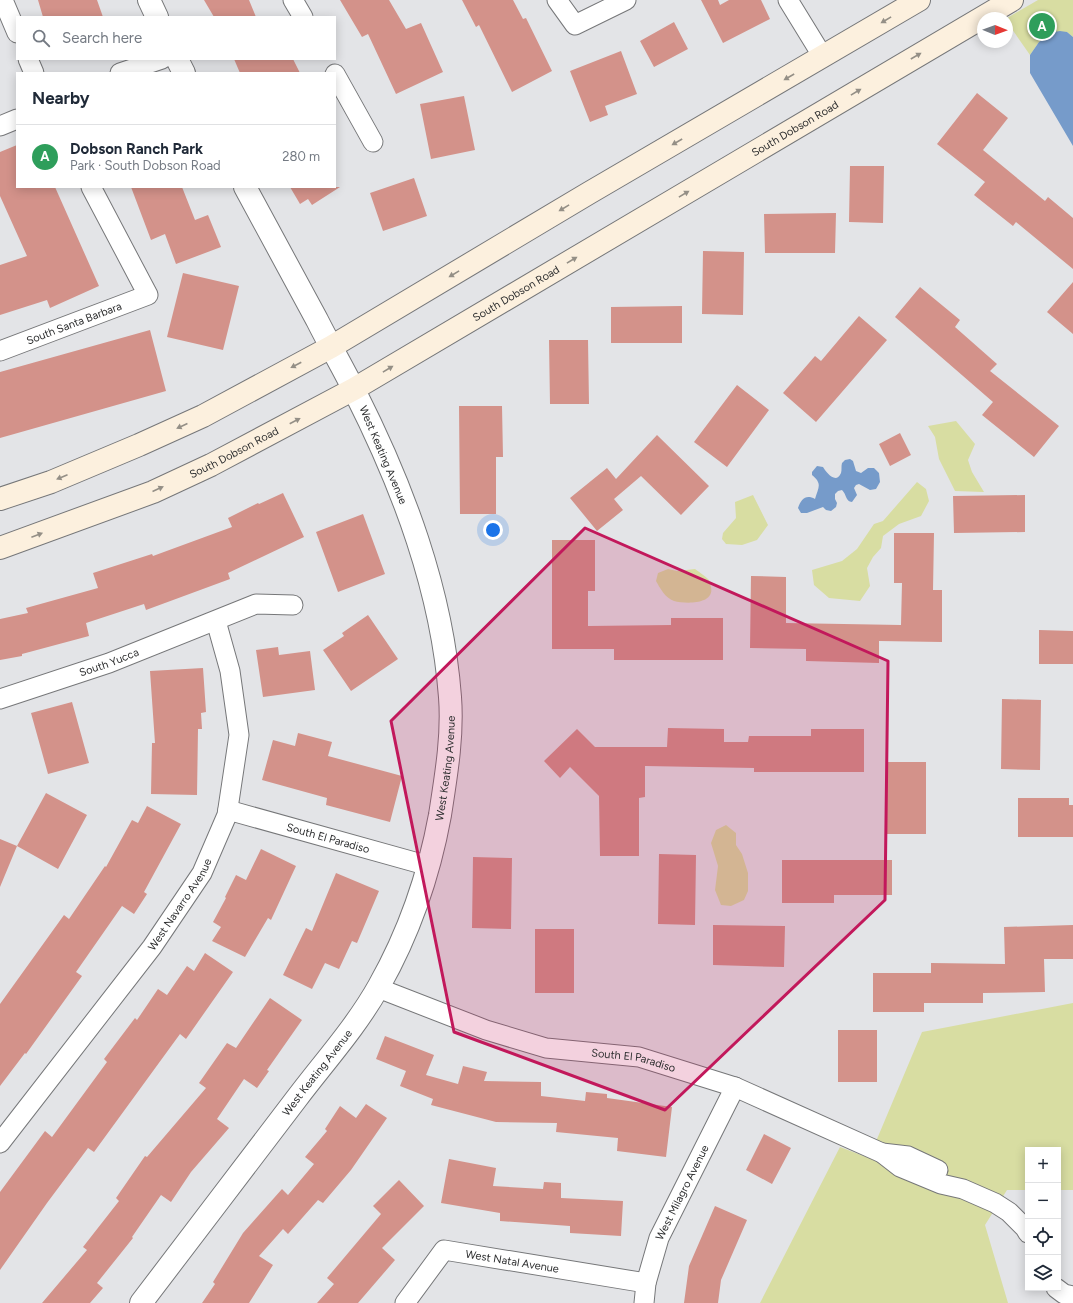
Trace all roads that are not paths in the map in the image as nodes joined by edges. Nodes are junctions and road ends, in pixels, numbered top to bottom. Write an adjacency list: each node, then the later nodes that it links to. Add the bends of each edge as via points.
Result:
1 (3, 0): 11 (street)
2 (148, 0): 9 (street)
3 (293, 0): 10 (street)
4 (557, 0): 5 (street, via 575,25)
5 (626, 0)
6 (788, 0): 12 (street)
7 (920, 0): 12 (main road, one-way to 12)
8 (1012, 0): 29 (main road, South Dobson Road, one-way to 8)
9 (156, 16)
10 (302, 16)
11 (16, 31)
12 (823, 57): 27 (main road, one-way to 27)
13 (28, 60): 17 (street)
14 (159, 60): 18 (street)
15 (178, 60): 19 (street)
16 (327, 60): 20 (street)
17 (34, 72)
18 (123, 72)
19 (184, 72)
20 (334, 72)
21 (336, 76): 24 (street)
22 (16, 119): 23 (street)
23 (0, 126)
24 (373, 142)
25 (92, 188): 28 (street, South Santa Barbara, via 148,295)
26 (246, 188): 27 (street, West Keating Avenue)
27 (331, 347): 29 (street, West Keating Avenue); 30 (main road, one-way to 30, via 203,416 51,482)
28 (0, 351)
29 (354, 389): 31 (main road, South Dobson Road, one-way to 29, via 153,492 211,465); 36 (street, West Keating Avenue, via 372,425 417,538 428,574 444,652 450,697 447,774)
30 (0, 499)
31 (0, 548)
32 (293, 605): 33 (street, South Yucca, via 256,604)
33 (216, 621): 34 (street, South Yucca, via 109,663); 35 (street, West Navarro Avenue, via 230,671 238,735)
34 (0, 700)
35 (228, 810): 36 (street, South El Paradiso); 39 (street, West Navarro Avenue, via 202,873 152,947)
36 (429, 866): 37 (street, West Keating Avenue, via 410,924)
37 (378, 988): 38 (street, South El Paradiso, via 486,1030 546,1048 639,1057); 44 (street, West Keating Avenue, via 349,1032)
38 (735, 1087): 40 (street, South El Paradiso, via 882,1153 908,1156 950,1176 963,1189 1009,1212); 41 (street, West Milagro Avenue, via 659,1238)
39 (0, 1143)
40 (1025, 1228)
41 (646, 1284): 45 (street, West Natal Avenue, via 444,1250); 46 (street, West Milagro Avenue)
42 (1060, 1291): 43 (street)
43 (1073, 1296)
44 (141, 1303)
45 (405, 1303)
46 (644, 1303)

